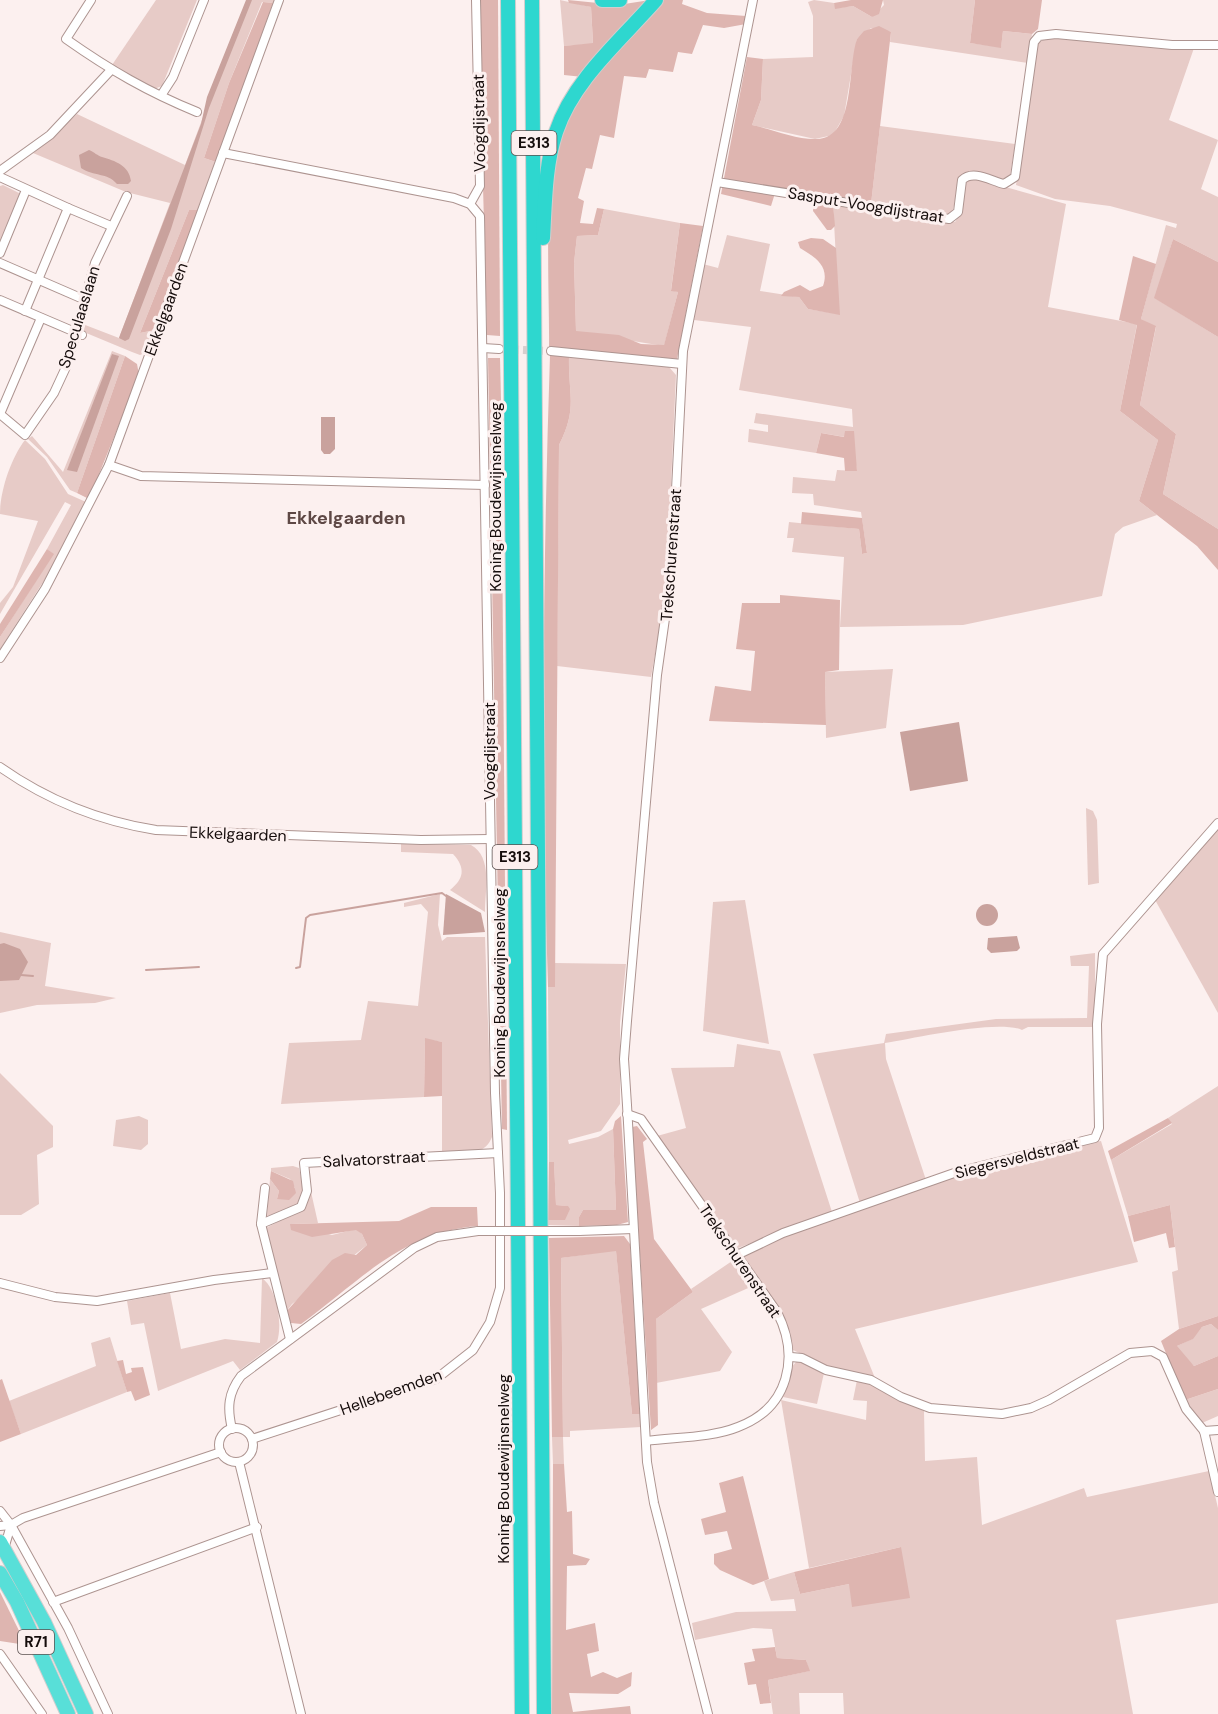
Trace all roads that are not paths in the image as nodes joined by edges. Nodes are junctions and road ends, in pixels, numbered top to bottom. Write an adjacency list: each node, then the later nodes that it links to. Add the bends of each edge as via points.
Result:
1 (91, 0): 12 (street, via 66,39)
2 (204, 0): 13 (street)
3 (279, 0): 15 (street, Ekkelgaarden)
4 (476, 0): 21 (street, Voogdijstraat, via 480,186)
5 (508, 0): 75 (highway, Koning Boudewijnsnelweg / E313)
6 (532, 0): 27 (highway, E313)
7 (602, 0): 8 (highway)
8 (620, 0)
9 (656, 0): 27 (highway, via 587,77 561,117 545,191 543,244)
10 (753, 0): 18 (street, Trekschurenstraat)
11 (1218, 45): 18 (street, Sasput-Voogdijstraat, via 1039,36 1034,42 1015,177 1004,184 972,174 966,176 962,180 958,212 949,219)
12 (111, 70): 13 (street, via 135,85); 16 (street, via 50,135)
13 (162, 94): 14 (street)
14 (197, 112)
15 (223, 153): 21 (street); 38 (street, Ekkelgaarden)
16 (0, 171)
17 (0, 177): 19 (street)
18 (717, 182): 36 (street, Trekschurenstraat)
19 (26, 190): 22 (street); 24 (street)
20 (127, 196): 23 (street, Speculaaslaan)
21 (470, 204): 33 (street, Voogdijstraat, via 480,216)
22 (68, 208): 23 (street); 26 (street)
23 (111, 226): 28 (street, Speculaaslaan)
24 (0, 253)
25 (0, 263): 26 (street)
26 (39, 280): 28 (street); 30 (street)
27 (535, 287): 76 (highway, E313)
28 (83, 299): 32 (street, Speculaaslaan)
29 (0, 300): 30 (street)
30 (25, 311): 31 (street)
31 (41, 318): 32 (street); 37 (street)
32 (78, 333): 37 (street, Speculaaslaan, via 54,393 25,435)
33 (483, 348): 34 (street); 39 (street, Voogdijstraat)
34 (499, 349)
35 (551, 351): 36 (street)
36 (682, 364): 44 (street, Trekschurenstraat, via 672,569 657,675 624,1059)
37 (0, 414)
38 (109, 465): 39 (street, via 141,476); 40 (street, Ekkelgaarden, via 56,570)
39 (484, 485): 43 (street, Voogdijstraat)
40 (0, 658)
41 (0, 766): 43 (street, Ekkelgaarden, via 46,797 104,819 156,830)
42 (1218, 823): 49 (street, Siegersveldstraat, via 1103,954 1097,1024 1099,1128 1095,1138 957,1172 783,1233)
43 (490, 839): 45 (street, Voogdijstraat)
44 (627, 1114): 48 (street, Trekschurenstraat); 49 (street, Trekschurenstraat, via 641,1119)
45 (498, 1153): 47 (street, Salvatorstraat, via 304,1163 307,1191 301,1207); 57 (street, Hellebeemden, via 500,1288 490,1322 473,1350 436,1378)
46 (265, 1188): 47 (street)
47 (261, 1224): 50 (street)
48 (633, 1229): 52 (street, bridge, via 478,1231 437,1237 414,1248); 58 (street, Trekschurenstraat)
49 (737, 1255): 53 (street, Trekschurenstraat, via 777,1312 789,1339)
50 (272, 1273): 51 (street, via 98,1301 55,1297); 52 (street)
51 (0, 1283)
52 (290, 1339): 54 (street, via 241,1376 231,1389 228,1414)
53 (791, 1357): 56 (street, via 871,1380 916,1404 1002,1414 1049,1400 1130,1353 1152,1351 1163,1357 1186,1410); 58 (street, via 777,1397 746,1424)
54 (232, 1429): 57 (street, via 247,1432); 59 (street, via 221,1437)
55 (1218, 1430): 56 (street)
56 (1203, 1431): 61 (street)
57 (252, 1439): 60 (street, via 251,1453)
58 (646, 1441): 77 (street, Trekschurenstraat, via 654,1503)
59 (221, 1452): 60 (street, via 228,1460); 63 (street)
60 (239, 1462): 65 (street)
61 (1218, 1492)
62 (0, 1512): 63 (street)
63 (11, 1525): 64 (street); 66 (street); 68 (street)
64 (0, 1526)
65 (256, 1527): 68 (street); 74 (street)
66 (2, 1546): 72 (highway, R71, via 48,1630)
67 (0, 1573): 71 (highway, R71)
68 (53, 1602): 73 (street)
69 (0, 1654): 70 (street)
70 (42, 1714)
71 (68, 1714)
72 (86, 1714)
73 (108, 1714)
74 (301, 1714)
75 (522, 1714)
76 (544, 1714)
77 (708, 1714)

